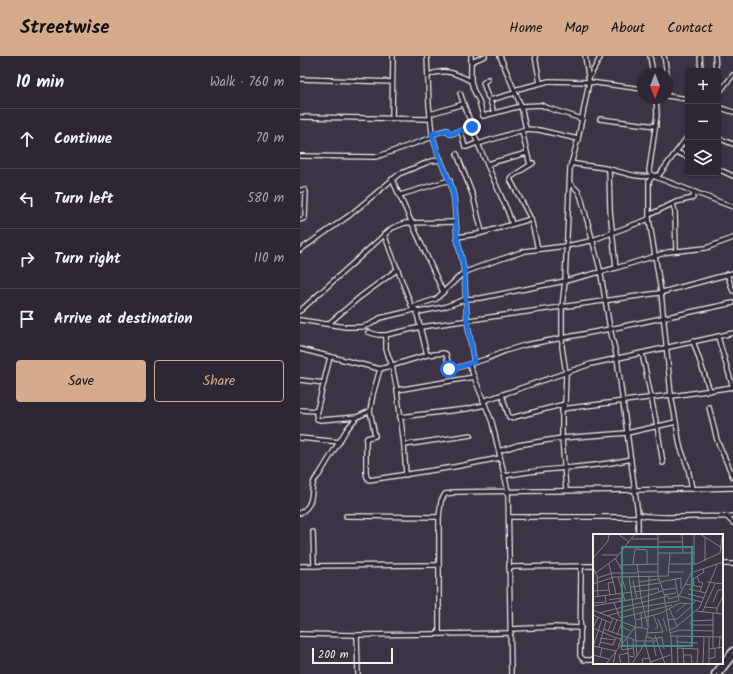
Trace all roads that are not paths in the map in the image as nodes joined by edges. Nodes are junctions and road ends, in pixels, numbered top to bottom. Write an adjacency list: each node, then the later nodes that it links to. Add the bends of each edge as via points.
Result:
1 (393, 56): 24 (street)
2 (427, 56): 18 (street)
3 (471, 56): 13 (street)
4 (485, 56): 13 (street)
5 (500, 56): 28 (street)
6 (535, 56): 25 (street)
7 (585, 56): 22 (street)
8 (601, 56): 22 (street)
9 (650, 56): 14 (street)
10 (664, 56): 15 (street)
11 (700, 56): 16 (street)
12 (715, 56): 17 (street)
13 (471, 62): 23 (street)
14 (652, 68)
15 (666, 68)
16 (701, 68)
17 (716, 68)
18 (428, 75): 23 (street, via 434,72 452,72); 40 (street)
19 (733, 75): 27 (street)
20 (300, 79): 24 (street)
21 (488, 79): 31 (street, via 483,83)
22 (589, 80): 25 (street); 26 (street); 43 (street)
23 (470, 81): 33 (street)
24 (392, 82): 42 (street)
25 (540, 83): 28 (street)
26 (637, 88)
27 (721, 89)
28 (514, 92): 31 (street); 36 (street)
29 (460, 93): 34 (street)
30 (673, 97): 32 (street)
31 (489, 99): 33 (street); 38 (street)
32 (685, 99)
33 (479, 101): 38 (street, via 483,116)
34 (463, 104): 40 (street); 47 (street)
35 (657, 104): 46 (street)
36 (521, 106): 38 (street); 43 (street, via 541,105); 48 (street)
37 (721, 108): 39 (street)
38 (494, 112)
39 (733, 112)
40 (430, 114): 45 (street)
41 (300, 117): 42 (street)
42 (392, 118): 45 (street)
43 (582, 119): 52 (street)
44 (600, 119): 46 (street)
45 (430, 120): 51 (street)
46 (656, 126): 67 (street, via 649,171)
47 (472, 127): 49 (street); 55 (street)
48 (526, 129): 50 (street); 52 (street)
49 (461, 131): 51 (street, via 450,134 447,130); 55 (street, via 465,147)
50 (522, 131): 55 (street); 58 (street)
51 (433, 136): 60 (street, via 376,157); 62 (street)
52 (578, 138): 63 (street)
53 (721, 139): 56 (street)
54 (685, 140): 57 (street)
55 (478, 144): 64 (street)
56 (733, 144)
57 (676, 152): 61 (street); 67 (street, via 659,175)
58 (527, 153): 64 (street); 78 (street, via 531,164 511,177)
59 (457, 154): 83 (street, via 473,196)
60 (300, 156)
61 (685, 156)
62 (441, 160): 69 (street, via 415,167); 70 (street)
63 (572, 163): 65 (street); 71 (street)
64 (487, 164): 82 (street)
65 (609, 170): 67 (street, via 641,177); 84 (street)
66 (721, 170): 68 (street)
67 (653, 176): 73 (street); 77 (street, via 649,181)
68 (733, 176)
69 (392, 179): 74 (street); 91 (street, via 350,215)
70 (450, 180): 74 (street); 80 (street)
71 (570, 183): 88 (street, via 581,197); 89 (street)
72 (300, 190): 79 (street, via 306,192 306,214 305,218)
73 (694, 192): 75 (street, via 693,198); 76 (street)
74 (400, 195): 81 (street)
75 (673, 204): 77 (street); 92 (street)
76 (733, 207)
77 (649, 217): 84 (street); 93 (street)
78 (531, 219): 82 (street); 90 (street)
79 (300, 220)
80 (456, 222): 81 (street); 86 (street)
81 (411, 224): 85 (street, via 397,225); 102 (street)
82 (512, 224): 83 (street)
83 (482, 232): 86 (street)
84 (613, 233): 88 (street); 94 (street)
85 (384, 234): 95 (street); 109 (street)
86 (457, 237): 97 (street)
87 (733, 238): 92 (street, via 706,248)
88 (592, 239): 89 (street); 96 (street)
89 (566, 246): 90 (street); 100 (street)
90 (538, 249): 97 (street, via 511,255)
91 (300, 250)
92 (676, 251): 93 (street)
93 (655, 256): 94 (street); 103 (street)
94 (616, 268): 96 (street)
95 (398, 269): 108 (street); 113 (street)
96 (601, 272): 100 (street); 105 (street)
97 (463, 273): 102 (street); 104 (street)
98 (733, 273): 99 (street)
99 (727, 274): 101 (street); 103 (street)
100 (565, 281): 104 (street); 107 (street)
101 (733, 291)
102 (443, 292): 108 (street)
103 (661, 292): 105 (street); 110 (street)
104 (466, 299): 108 (street, via 419,312); 112 (street)
105 (606, 301): 107 (street); 115 (street)
106 (733, 302): 110 (street)
107 (562, 307): 112 (street); 120 (street)
108 (415, 309): 113 (street, via 380,318 362,327); 114 (street)
109 (300, 311)
110 (663, 318): 115 (street); 122 (street)
111 (300, 320): 113 (street)
112 (467, 320): 114 (street); 128 (street)
113 (328, 325)
114 (421, 327): 118 (street); 125 (street)
115 (610, 329): 120 (street); 127 (street)
116 (368, 332): 118 (street)
117 (733, 333): 119 (street)
118 (386, 335): 130 (street, via 386,349)
119 (718, 336): 121 (street); 136 (street)
120 (562, 338): 128 (street, via 505,351); 132 (street)
121 (693, 341): 122 (street); 138 (street)
122 (666, 347): 124 (street); 140 (street)
123 (300, 348): 126 (street)
124 (642, 353): 127 (street); 141 (street)
125 (428, 355): 129 (street, via 446,354 450,370); 130 (street)
126 (330, 357): 131 (street); 135 (street)
127 (617, 358): 132 (street); 142 (street)
128 (474, 362): 129 (street)
129 (469, 364): 133 (street)
130 (392, 366): 131 (street); 137 (street)
131 (380, 369): 149 (street)
132 (566, 373): 139 (street); 144 (street)
133 (474, 377): 137 (street); 143 (street)
134 (300, 380): 135 (street)
135 (324, 383): 148 (street)
136 (733, 388): 138 (street)
137 (397, 390): 151 (street)
138 (710, 391): 140 (street)
139 (502, 394): 143 (street); 144 (street, via 511,418)
140 (672, 395): 141 (street); 152 (street)
141 (651, 397): 142 (street); 153 (street)
142 (622, 402): 146 (street); 154 (street)
143 (484, 403): 151 (street, via 466,409); 160 (street)
144 (565, 404): 146 (street)
145 (709, 408): 167 (street, via 717,440)
146 (562, 409): 157 (street)
147 (300, 410): 148 (street)
148 (317, 411): 150 (street, via 317,419 321,420)
149 (370, 411): 150 (street); 165 (street, via 375,436 366,441 367,477 369,480)
150 (357, 417): 158 (street)
151 (400, 417): 159 (street)
152 (676, 422): 153 (street); 169 (street)
153 (657, 426): 154 (street); 163 (street)
154 (627, 433): 157 (street); 162 (street)
155 (471, 434): 159 (street)
156 (300, 438): 158 (street)
157 (562, 438): 160 (street, via 518,445); 164 (street)
158 (340, 442): 173 (street, via 313,482 309,505)
159 (404, 445): 165 (street)
160 (499, 451): 161 (street)
161 (500, 458): 165 (street); 166 (street)
162 (631, 458): 164 (street); 171 (street)
163 (663, 463)
164 (563, 468): 166 (street); 170 (street)
165 (406, 475)
166 (505, 476): 172 (street)
167 (733, 477)
168 (733, 488): 169 (street)
169 (692, 489): 171 (street)
170 (566, 490): 171 (street); 172 (street)
171 (634, 490): 175 (street)
172 (508, 491): 177 (street, via 446,494 441,501); 178 (street)
173 (300, 513)
174 (346, 516): 177 (street)
175 (638, 516): 178 (street); 179 (street); 182 (street)
176 (733, 516): 179 (street)
177 (439, 517): 185 (street)
178 (509, 517): 188 (street)
179 (727, 517): 180 (street)
180 (733, 523)
181 (313, 532): 184 (street)
182 (638, 534)
183 (300, 566): 184 (street)
184 (314, 566): 185 (street)
185 (439, 566): 191 (street)
186 (581, 566): 187 (street); 188 (street); 189 (street)
187 (593, 566)
188 (509, 567): 190 (street)
189 (580, 628): 190 (street, via 554,627); 196 (street, via 580,656 584,660)
190 (511, 631): 191 (street); 200 (street)
191 (439, 633): 193 (street)
192 (300, 634): 193 (street)
193 (357, 635): 199 (street)
194 (733, 650): 197 (main road)
195 (733, 656): 202 (main road)
196 (593, 660)
197 (723, 663)
198 (722, 664): 201 (main road)
199 (358, 674)
200 (511, 674)
201 (714, 674)
202 (718, 674)

